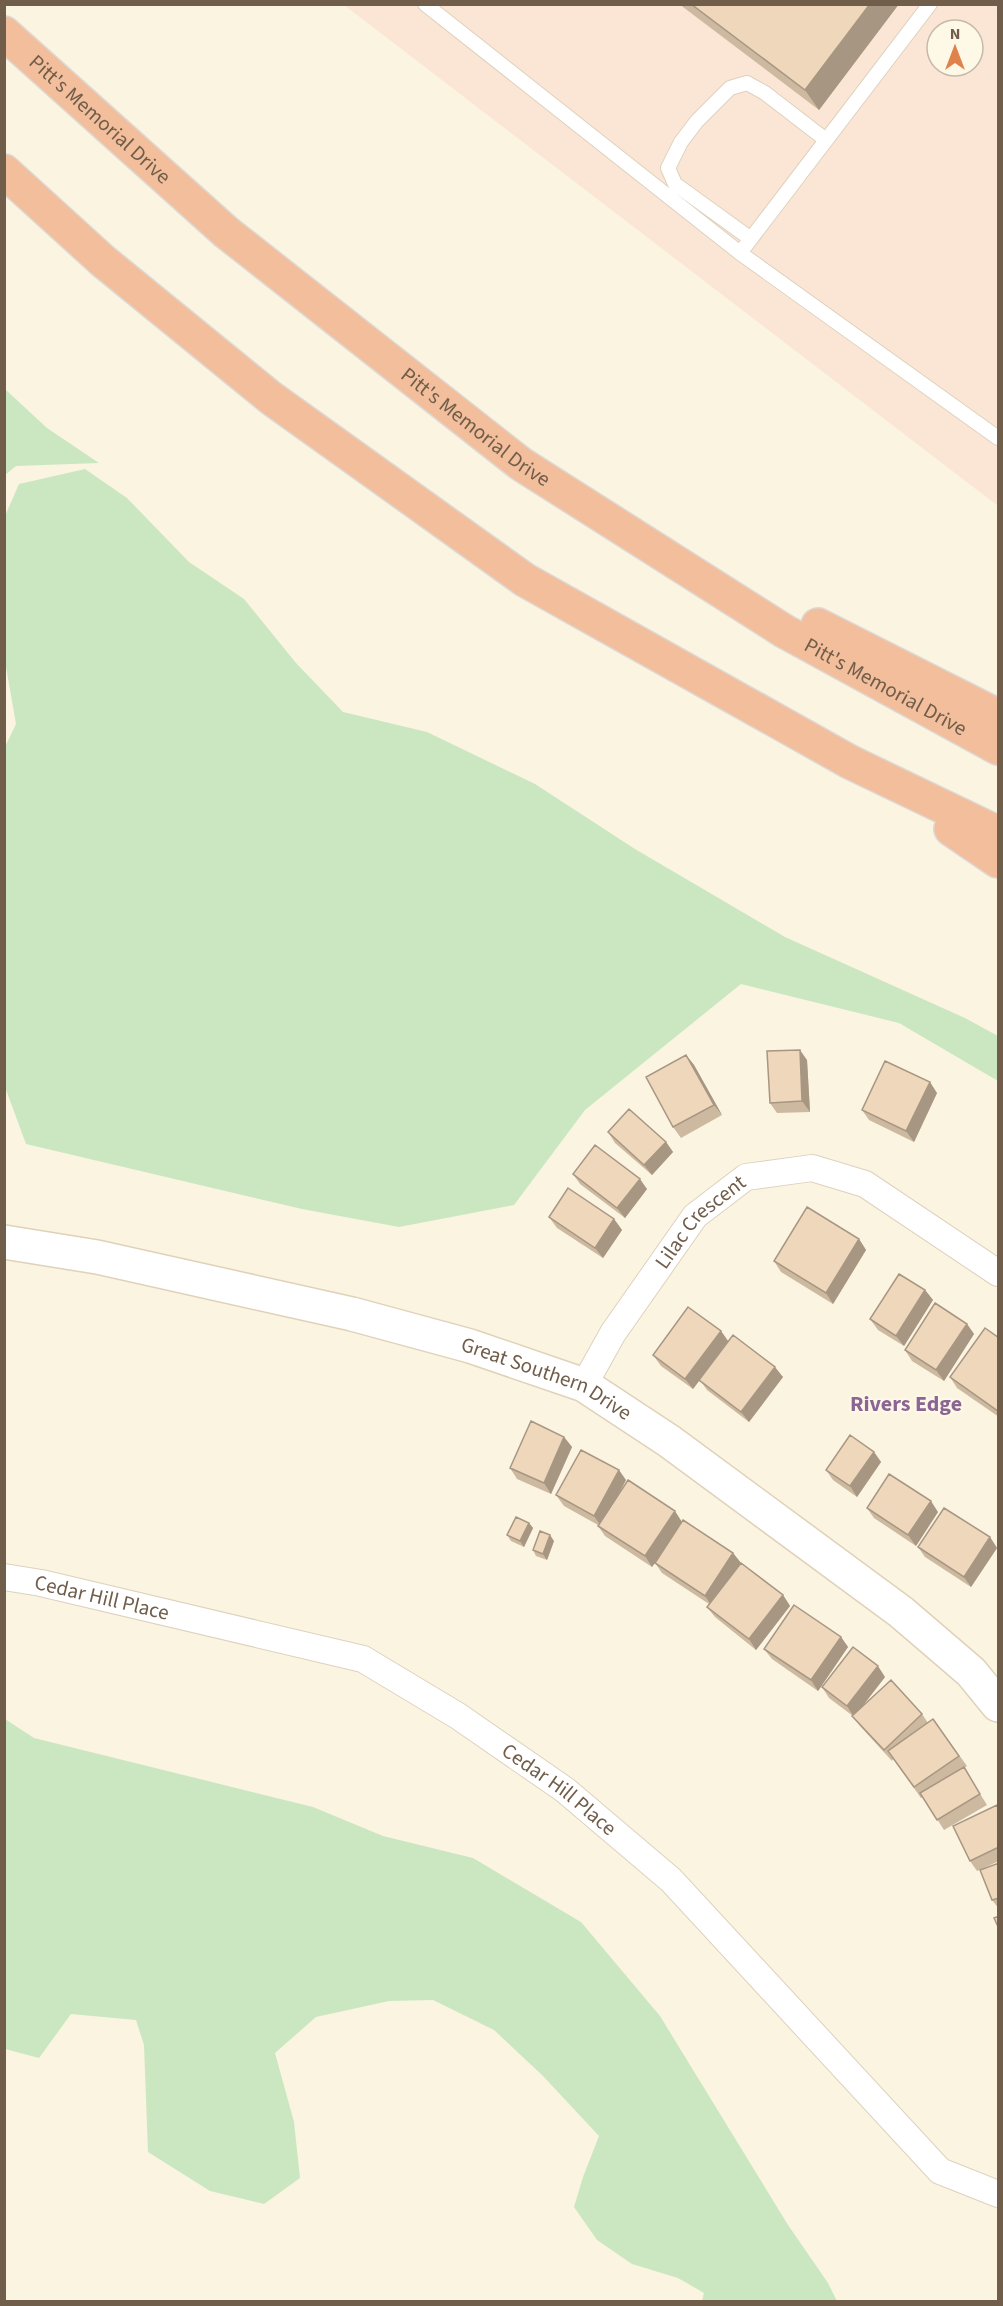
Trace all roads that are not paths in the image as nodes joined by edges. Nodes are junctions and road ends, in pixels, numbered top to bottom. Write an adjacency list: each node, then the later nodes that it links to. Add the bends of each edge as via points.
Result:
1 (425, 4): 7 (lane)
2 (930, 4): 4 (lane)
3 (4, 33): 9 (highway, Pitt's Memorial Drive, via 226,232 521,464)
4 (826, 140): 6 (lane); 6 (lane, via 747,83 730,88 681,142 668,168 675,184)
5 (4, 171): 12 (highway, via 103,261 271,398 525,580)
6 (751, 239): 7 (lane)
7 (740, 253): 8 (lane)
8 (999, 438)
9 (612, 522): 10 (highway); 11 (highway, Pitt's Memorial Drive, via 784,631)
10 (999, 716)
11 (999, 748)
12 (850, 762): 13 (highway); 14 (highway)
13 (999, 833)
14 (999, 861)
15 (4, 1242): 17 (street, Great Southern Drive, via 97,1257 352,1314 470,1346)
16 (999, 1273): 17 (street, Lilac Crescent, via 866,1184 812,1168 746,1177 695,1216 613,1333)
17 (584, 1385): 19 (street, Great Southern Drive, via 669,1441 901,1612 971,1672)
18 (4, 1577): 20 (street, Cedar Hill Place, via 363,1659 458,1716 565,1790 671,1880 940,2171)
19 (999, 1704)
20 (999, 2194)

